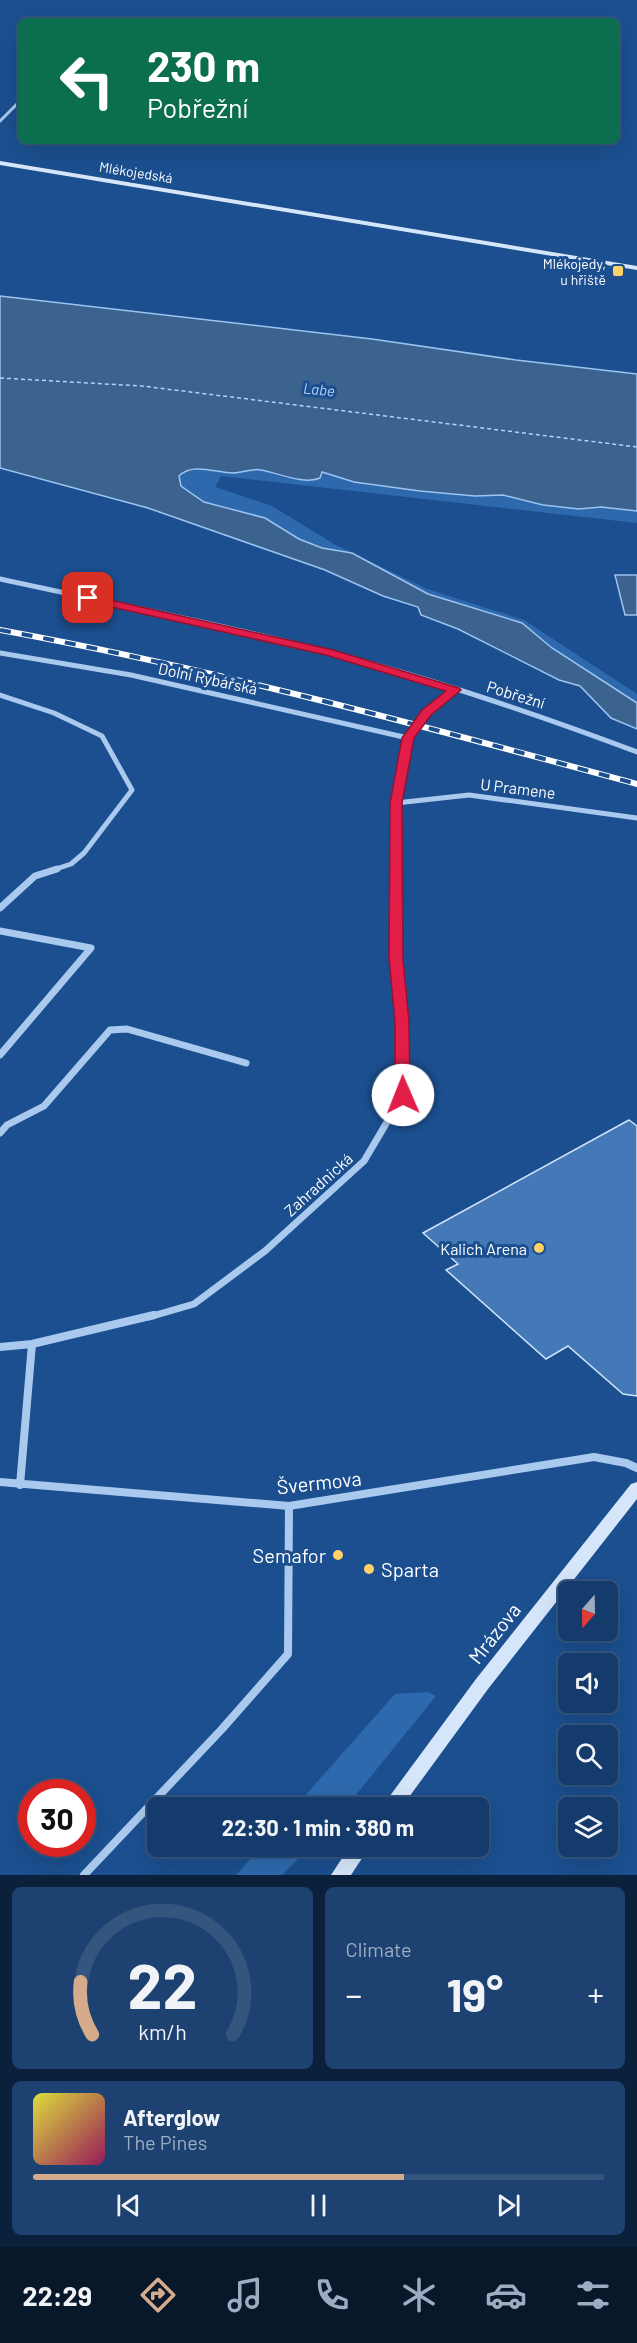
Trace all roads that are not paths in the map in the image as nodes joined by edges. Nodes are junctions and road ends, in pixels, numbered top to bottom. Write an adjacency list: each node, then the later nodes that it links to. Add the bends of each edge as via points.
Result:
1 (18, 103): 2 (street)
2 (0, 121)
3 (0, 163): 4 (street, Mlékojedská)
4 (637, 268)
5 (0, 579): 7 (street, Pobřežní, via 288,642)
6 (0, 654): 9 (street, Dolní Rybářská, via 131,675)
7 (455, 690): 9 (street, Zahradnická, via 427,712); 10 (street, Pobřežní, via 521,709)
8 (0, 695): 13 (street, via 54,713 102,736 132,790 84,853 71,864 35,876)
9 (408, 738): 11 (street, Zahradnická)
10 (637, 752)
11 (396, 803): 12 (street, U Pramene, via 469,795); 18 (street, Zahradnická, via 396,959 403,1095 364,1161 265,1251 194,1304)
12 (637, 818)
13 (0, 908)
14 (0, 931): 15 (street, via 91,948)
15 (0, 1055)
16 (246, 1064): 17 (street, via 127,1029 110,1030 44,1106 7,1125)
17 (0, 1133)
18 (32, 1344): 19 (street, Zahradnická); 22 (street)
19 (0, 1347)
20 (637, 1468): 24 (street, Švermova, via 626,1462 594,1457)
21 (0, 1482): 22 (street, Švermova)
22 (20, 1485): 24 (street, Švermova)
23 (637, 1488): 25 (street, Mrázova)
24 (289, 1506): 27 (street, via 288,1654)
25 (398, 1797)
26 (353, 1857): 28 (street)
27 (84, 1875)
28 (340, 1875)

